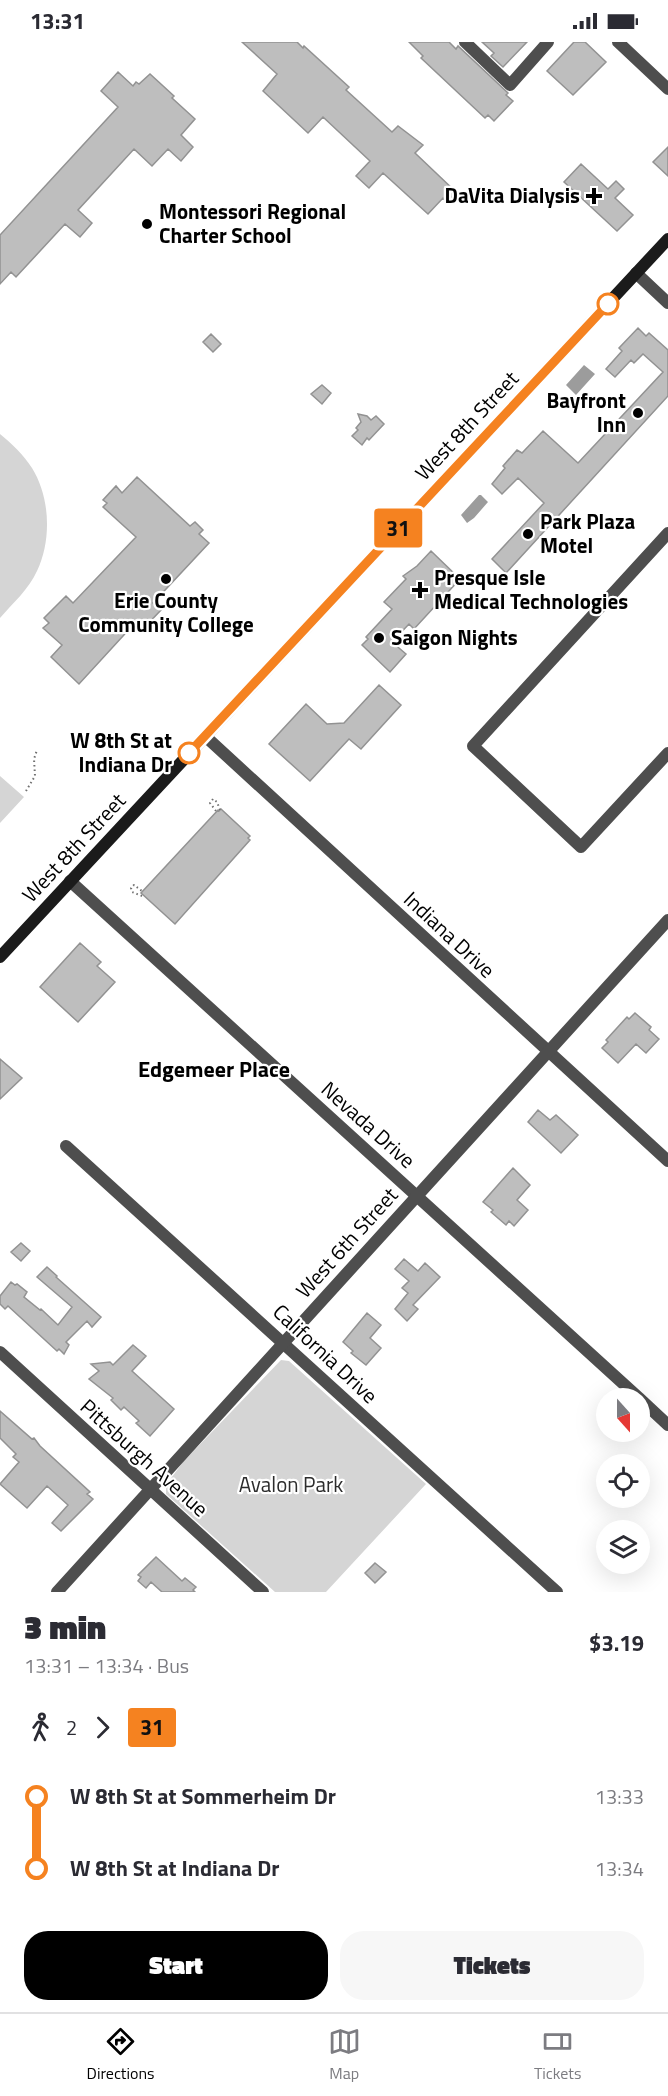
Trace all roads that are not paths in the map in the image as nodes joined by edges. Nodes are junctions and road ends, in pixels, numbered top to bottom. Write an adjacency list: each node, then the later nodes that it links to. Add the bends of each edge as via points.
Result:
1 (465, 42): 2 (street, via 510,85)
2 (549, 42)
3 (618, 42): 4 (street)
4 (668, 89)
5 (668, 239): 6 (main road, West 8th Street)
6 (636, 273): 7 (street); 9 (main road, West 8th Street)
7 (668, 303)
8 (668, 533): 10 (street, via 473,746 581,847)
9 (205, 736): 11 (main road, West 8th Street); 14 (street, Indiana Drive)
10 (668, 753)
11 (70, 881): 13 (main road, West 8th Street); 17 (street, Nevada Drive)
12 (668, 920): 14 (street, West 6th Street)
13 (0, 957)
14 (547, 1051): 16 (street, Indiana Drive); 17 (street, West 6th Street)
15 (66, 1146): 18 (street, California Drive)
16 (668, 1161)
17 (416, 1195): 18 (street, West 6th Street); 20 (street, Nevada Drive)
18 (284, 1343): 23 (street, West 6th Street); 26 (street, California Drive)
19 (0, 1352): 23 (street, Pittsburgh Avenue)
20 (628, 1388)
21 (650, 1408): 22 (street, Nevada Drive)
22 (668, 1425)
23 (150, 1489): 24 (street, West 6th Street); 25 (street, Pittsburgh Avenue)
24 (57, 1592)
25 (263, 1592)
26 (556, 1592)

